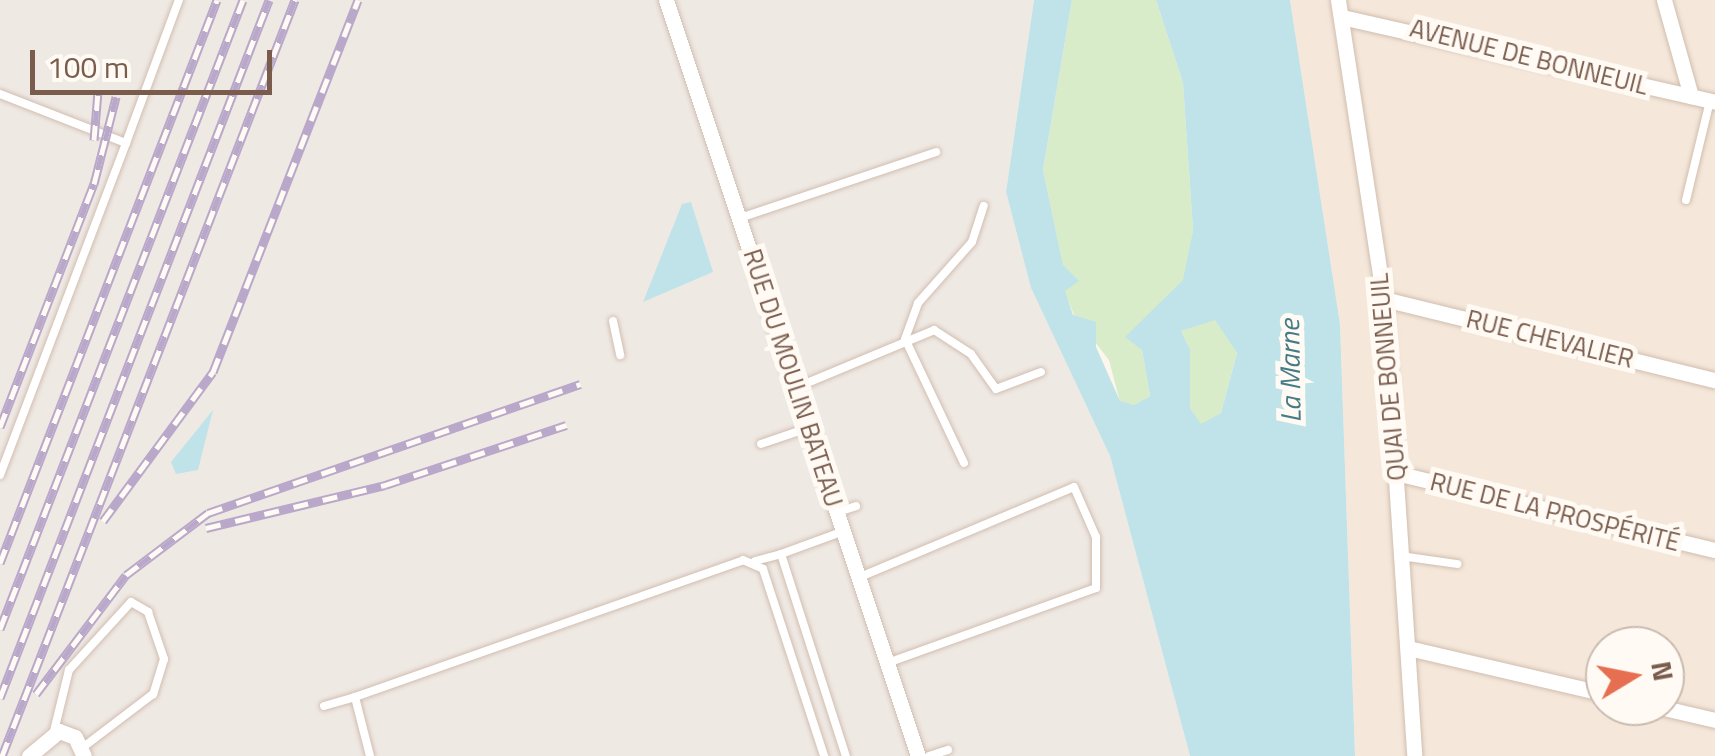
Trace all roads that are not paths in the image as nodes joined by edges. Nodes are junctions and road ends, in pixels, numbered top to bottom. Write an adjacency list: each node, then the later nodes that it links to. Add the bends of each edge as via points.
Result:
1 (179, 0): 8 (lane)
2 (666, 0): 12 (street, RUE DU MOULIN BATEAU)
3 (1664, 0): 6 (street)
4 (1340, 8): 6 (street, AVENUE DE BONNEUIL); 13 (street, QUAI DE BONNEUIL)
5 (0, 94): 8 (lane)
6 (1691, 96): 7 (street, AVENUE DE BONNEUIL)
7 (1712, 101): 10 (lane)
8 (126, 142): 24 (lane)
9 (936, 152): 12 (lane)
10 (1686, 200)
11 (984, 206): 15 (lane, via 972,242 918,303)
12 (740, 218): 19 (street, RUE DU MOULIN BATEAU)
13 (1384, 299): 18 (street, RUE CHEVALIER); 23 (street, QUAI DE BONNEUIL)
14 (613, 321): 16 (lane)
15 (905, 339): 17 (lane, via 934,330 953,337 996,389); 19 (lane); 22 (lane)
16 (620, 355)
17 (1041, 372)
18 (1715, 380)
19 (796, 388): 20 (street, RUE DU MOULIN BATEAU)
20 (808, 428): 21 (lane); 26 (street, RUE DU MOULIN BATEAU)
21 (761, 444)
22 (964, 462)
23 (1396, 473): 28 (street, RUE DE LA PROSPÉRITÉ); 30 (street, QUAI DE BONNEUIL)
24 (0, 474)
25 (856, 506): 26 (lane)
26 (838, 512): 27 (street, RUE DU MOULIN BATEAU)
27 (844, 531): 29 (lane); 33 (street, RUE DU MOULIN BATEAU)
28 (1715, 550)
29 (782, 554): 31 (lane); 47 (lane)
30 (1401, 556): 32 (lane); 34 (street, QUAI DE BONNEUIL)
31 (755, 561): 37 (lane); 46 (lane)
32 (1458, 564)
33 (860, 577): 35 (street, RUE DU MOULIN BATEAU); 35 (lane, via 1074,488 1096,537 1096,588)
34 (1408, 648): 36 (street); 50 (street, QUAI DE BONNEUIL)
35 (888, 663): 48 (street, RUE DU MOULIN BATEAU)
36 (1585, 689)
37 (355, 696): 38 (lane); 45 (lane)
38 (324, 706)
39 (1685, 713): 40 (street)
40 (1715, 720)
41 (54, 732): 43 (street); 43 (lane, via 69,670 131,602 148,612 164,660 152,694); 44 (street)
42 (948, 750): 49 (lane)
43 (83, 752)
44 (29, 756)
45 (370, 756)
46 (824, 756)
47 (846, 756)
48 (918, 756)
49 (930, 756)
50 (1414, 756)

